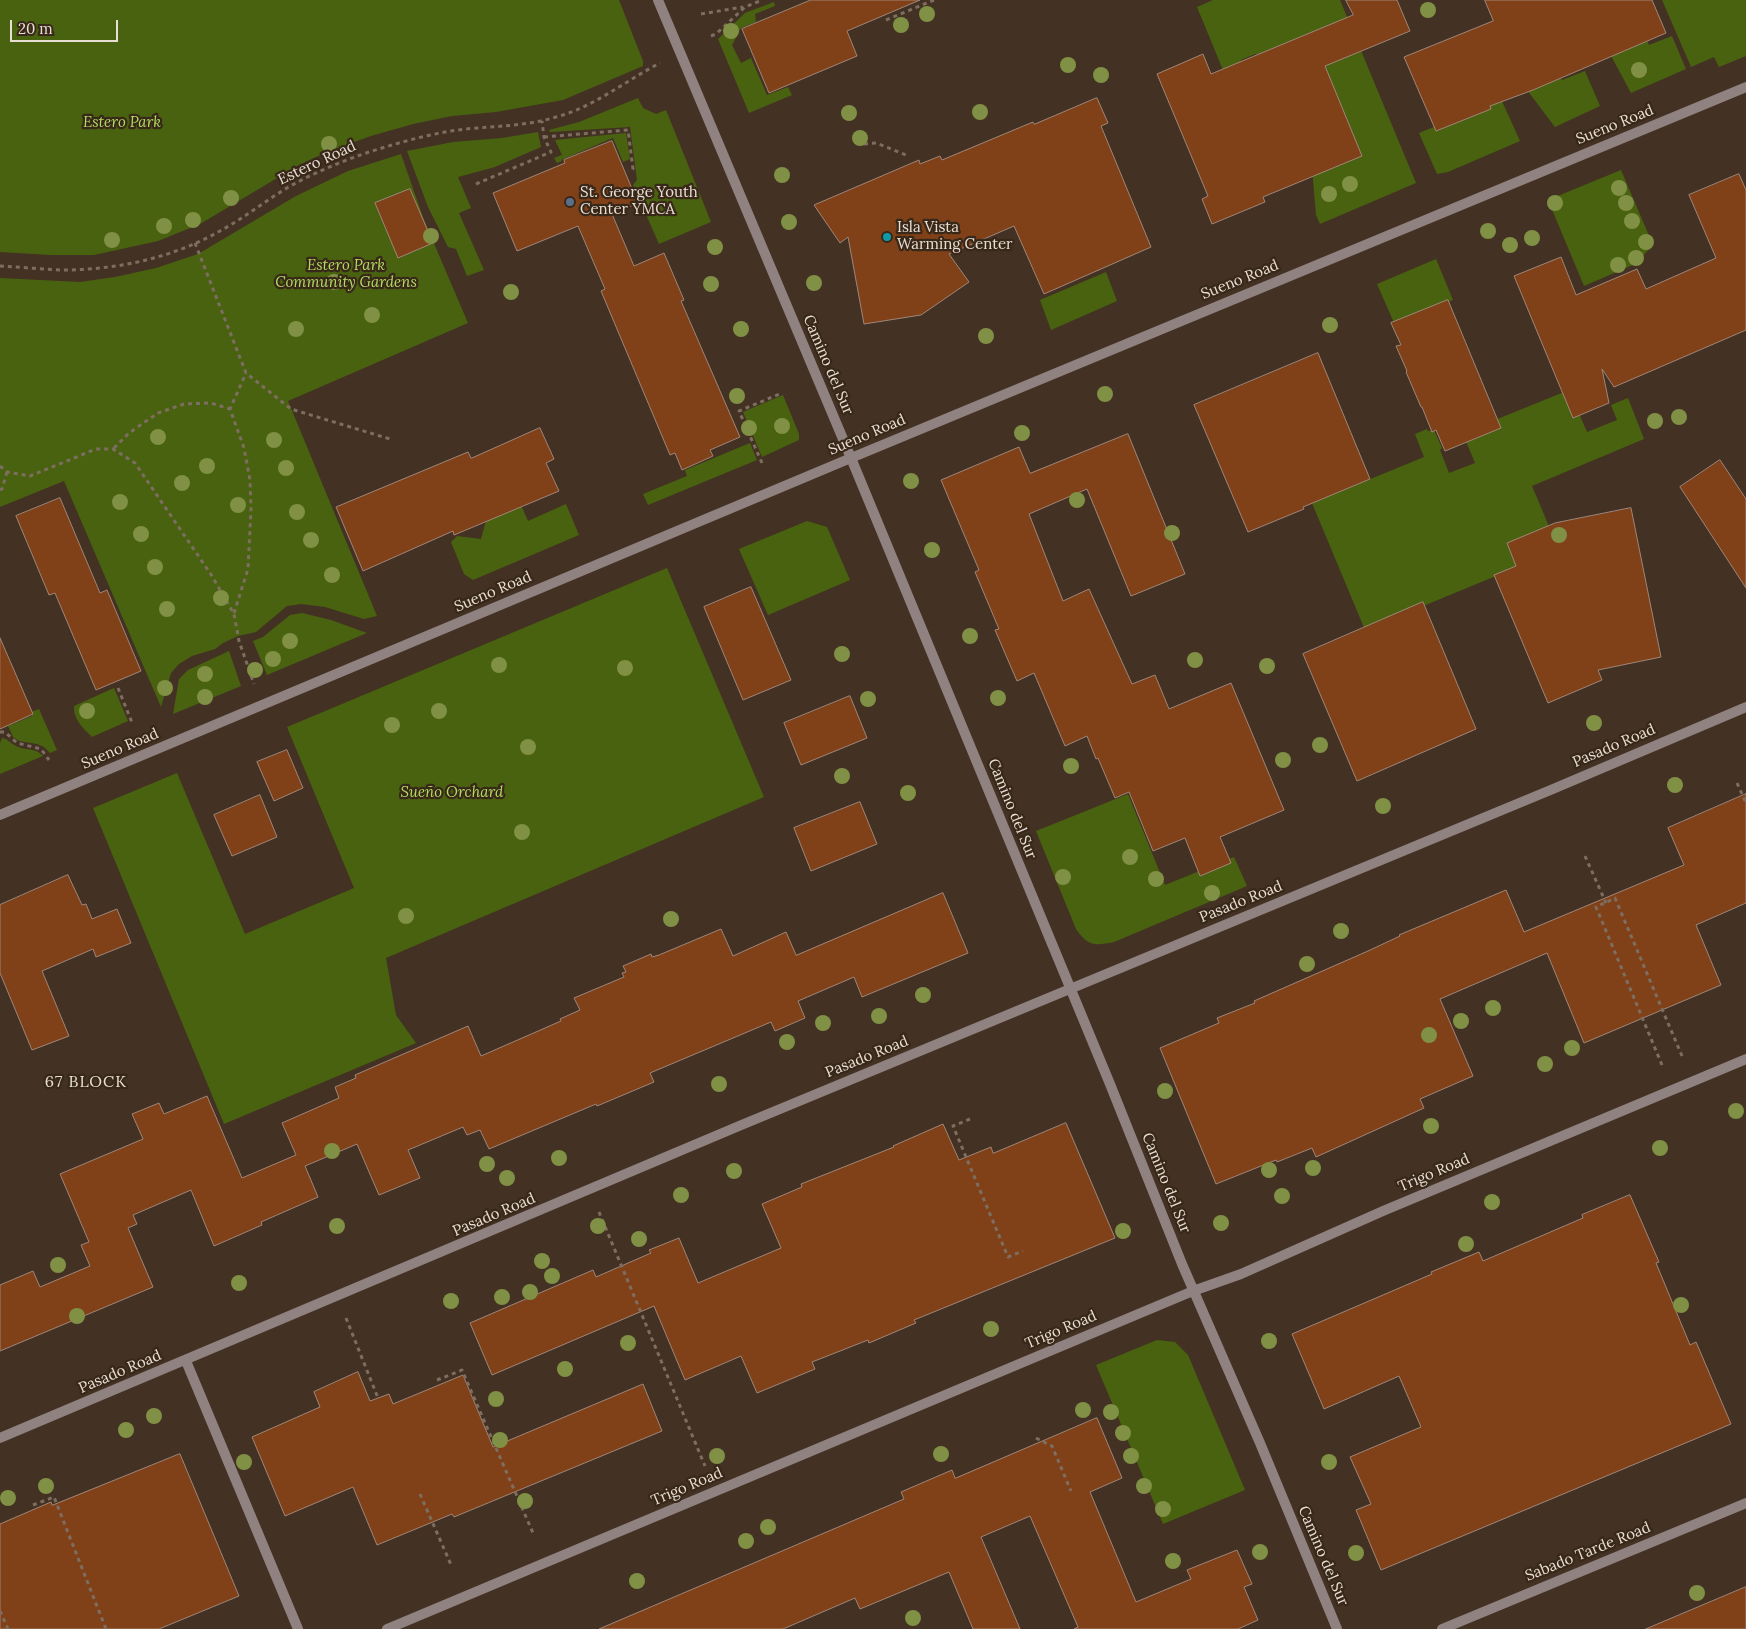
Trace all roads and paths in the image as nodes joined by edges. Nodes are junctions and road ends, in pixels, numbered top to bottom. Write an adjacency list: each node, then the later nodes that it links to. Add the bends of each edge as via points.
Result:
1 (658, 0): 23 (street, Camino del Sur)
2 (762, 0): 4 (path)
3 (934, 0): 6 (path)
4 (745, 7): 5 (path); 7 (path)
5 (702, 14)
6 (886, 20)
7 (711, 36)
8 (646, 70): 10 (path, Estero Road, via 586,107)
9 (1746, 86): 23 (street, Sueno Road)
10 (542, 121): 11 (path); 16 (path, Estero Road, via 406,140 362,154 288,187 220,231)
11 (544, 136): 14 (path, via 628,130 633,169); 15 (path, via 551,152)
12 (864, 144): 13 (path, via 876,143)
13 (906, 155)
14 (629, 171)
15 (476, 184)
16 (195, 243): 17 (path, Estero Road, via 152,259 106,268 66,270); 18 (path)
17 (0, 266)
18 (246, 373): 20 (path); 21 (path, via 291,409)
19 (782, 393): 24 (path, via 740,411)
20 (230, 409): 22 (path, via 211,403 184,404 158,413 129,433); 28 (path, via 244,448 250,480 248,569)
21 (390, 439)
22 (114, 449): 26 (path, via 96,449 30,476); 28 (path, via 134,463 212,576)
23 (851, 458): 30 (street, Sueno Road); 40 (street, Camino del Sur)
24 (762, 463)
25 (0, 466): 26 (path)
26 (7, 472): 27 (path)
27 (0, 490)
28 (234, 614): 30 (path, via 239,641)
29 (118, 688): 32 (path)
30 (262, 705): 37 (street, Sueno Road)
31 (1746, 707): 40 (street, Pasado Road)
32 (133, 725)
33 (0, 732): 34 (path, via 5,732 17,743 41,749)
34 (49, 760)
35 (1737, 783): 36 (path)
36 (1746, 803)
37 (0, 816)
38 (1585, 856): 39 (path)
39 (1606, 902): 41 (path, via 1615,898); 43 (path, via 1596,906)
40 (1069, 989): 45 (street, Pasado Road); 47 (street, Camino del Sur)
41 (1682, 1056)
42 (1746, 1059): 47 (street, Trigo Road, via 1241,1274)
43 (1662, 1065)
44 (970, 1119): 46 (path, via 953,1126 1008,1257)
45 (590, 1190): 48 (street, Pasado Road); 54 (path)
46 (1023, 1251)
47 (1193, 1291): 65 (street, Trigo Road); 66 (street, Camino del Sur)
48 (338, 1297): 49 (street, Pasado Road); 51 (path)
49 (186, 1360): 52 (street, Pasado Road); 64 (street)
50 (437, 1380): 59 (path, via 462,1370)
51 (378, 1398)
52 (0, 1438)
53 (1036, 1438): 55 (path, via 1052,1446)
54 (705, 1466)
55 (1071, 1491)
56 (420, 1494): 60 (path)
57 (1746, 1503): 67 (street, Sabado Tarde Road)
58 (33, 1505): 63 (path, via 54,1497)
59 (533, 1533)
60 (452, 1567)
61 (0, 1611): 62 (path)
62 (8, 1629)
63 (106, 1629)
64 (298, 1629)
65 (387, 1629)
66 (1337, 1629)
67 (1442, 1629)

